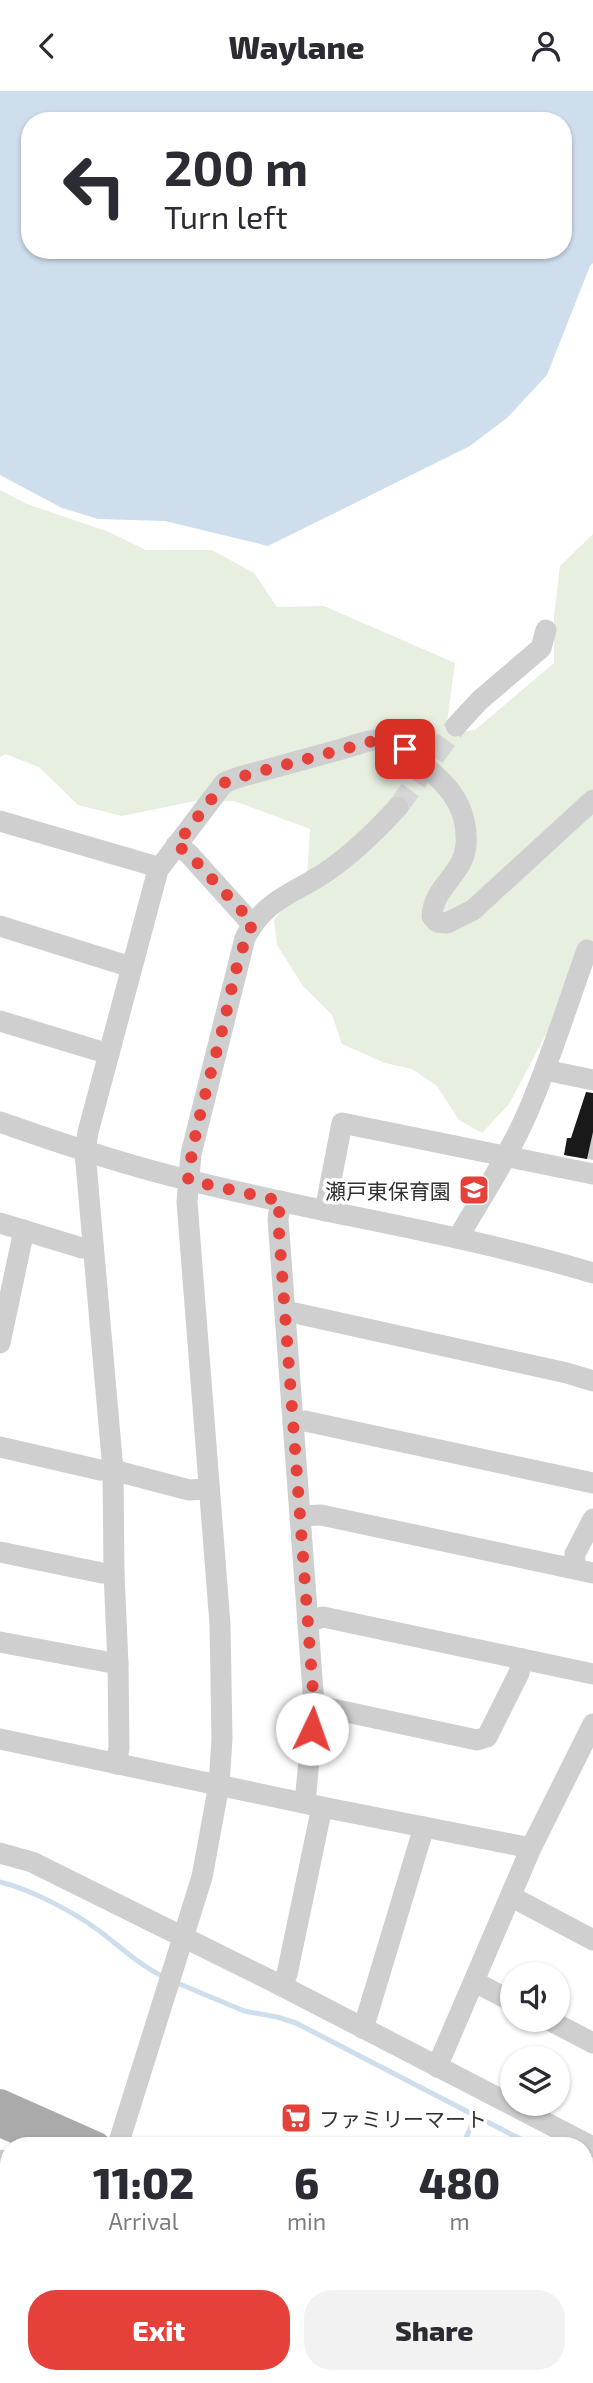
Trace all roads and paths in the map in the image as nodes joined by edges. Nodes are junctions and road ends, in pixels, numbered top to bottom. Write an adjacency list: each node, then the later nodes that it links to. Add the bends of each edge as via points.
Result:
1 (546, 630): 2 (street, via 541,648)
2 (456, 726)
3 (593, 800): 6 (street, via 473,910 447,923 437,922 432,908 461,865 466,848 460,809 452,790 405,749 377,740 224,783)
4 (398, 807): 8 (street, via 367,841 326,872 273,902)
5 (0, 821): 7 (street)
6 (176, 845): 7 (street); 8 (street)
7 (158, 870): 11 (street)
8 (253, 923): 20 (street, via 242,952)
9 (0, 926): 11 (street)
10 (587, 950): 14 (street)
11 (131, 967): 13 (street)
12 (0, 1021): 13 (street)
13 (109, 1054): 17 (street)
14 (545, 1070): 15 (street); 18 (street)
15 (593, 1080)
16 (0, 1122): 17 (street)
17 (85, 1152): 20 (street); 26 (street)
18 (506, 1157): 19 (street); 22 (street, via 342,1123); 25 (street)
19 (593, 1174)
20 (188, 1180): 21 (street); 35 (street)
21 (281, 1201): 22 (street); 28 (street, via 278,1219)
22 (325, 1211): 25 (street)
23 (0, 1223): 24 (street)
24 (24, 1230): 26 (street, via 82,1248); 29 (street)
25 (458, 1238): 27 (street)
26 (93, 1247): 33 (street)
27 (593, 1273)
28 (285, 1314): 30 (street); 31 (street)
29 (0, 1343)
30 (593, 1381)
31 (293, 1423): 34 (street, via 305,1420); 36 (street)
32 (0, 1447): 33 (street)
33 (113, 1470): 35 (street, via 189,1490); 40 (street)
34 (593, 1483)
35 (208, 1489): 50 (street, via 220,1624)
36 (300, 1516): 39 (street, via 321,1515); 41 (street)
37 (593, 1519): 39 (street, via 575,1554)
38 (0, 1552): 40 (street)
39 (584, 1571)
40 (114, 1573): 44 (street)
41 (308, 1622): 43 (street, via 323,1618); 46 (street)
42 (0, 1642): 44 (street)
43 (522, 1660): 45 (street); 46 (street, via 487,1737 477,1740)
44 (118, 1664): 49 (street)
45 (593, 1674)
46 (314, 1705): 51 (street)
47 (593, 1724): 53 (street)
48 (0, 1739): 49 (street)
49 (116, 1764): 50 (street)
50 (219, 1785): 51 (street); 56 (street, via 202,1877)
51 (313, 1805): 52 (street); 59 (street)
52 (424, 1827): 53 (street); 61 (street)
53 (531, 1848): 55 (street)
54 (0, 1853): 56 (street, via 32,1862)
55 (512, 1897): 57 (street); 58 (street)
56 (184, 1938): 59 (street); 69 (street)
57 (592, 1938)
58 (475, 1982): 60 (street); 64 (street)
59 (282, 1986): 61 (street)
60 (500, 1995)
61 (362, 2028): 64 (street)
62 (570, 2031): 63 (street)
63 (593, 2043)
64 (437, 2067): 70 (street)
65 (0, 2102): 68 (main road)
66 (0, 2124): 67 (main road)
67 (30, 2137)
68 (79, 2137)
69 (121, 2137)
70 (574, 2137)

